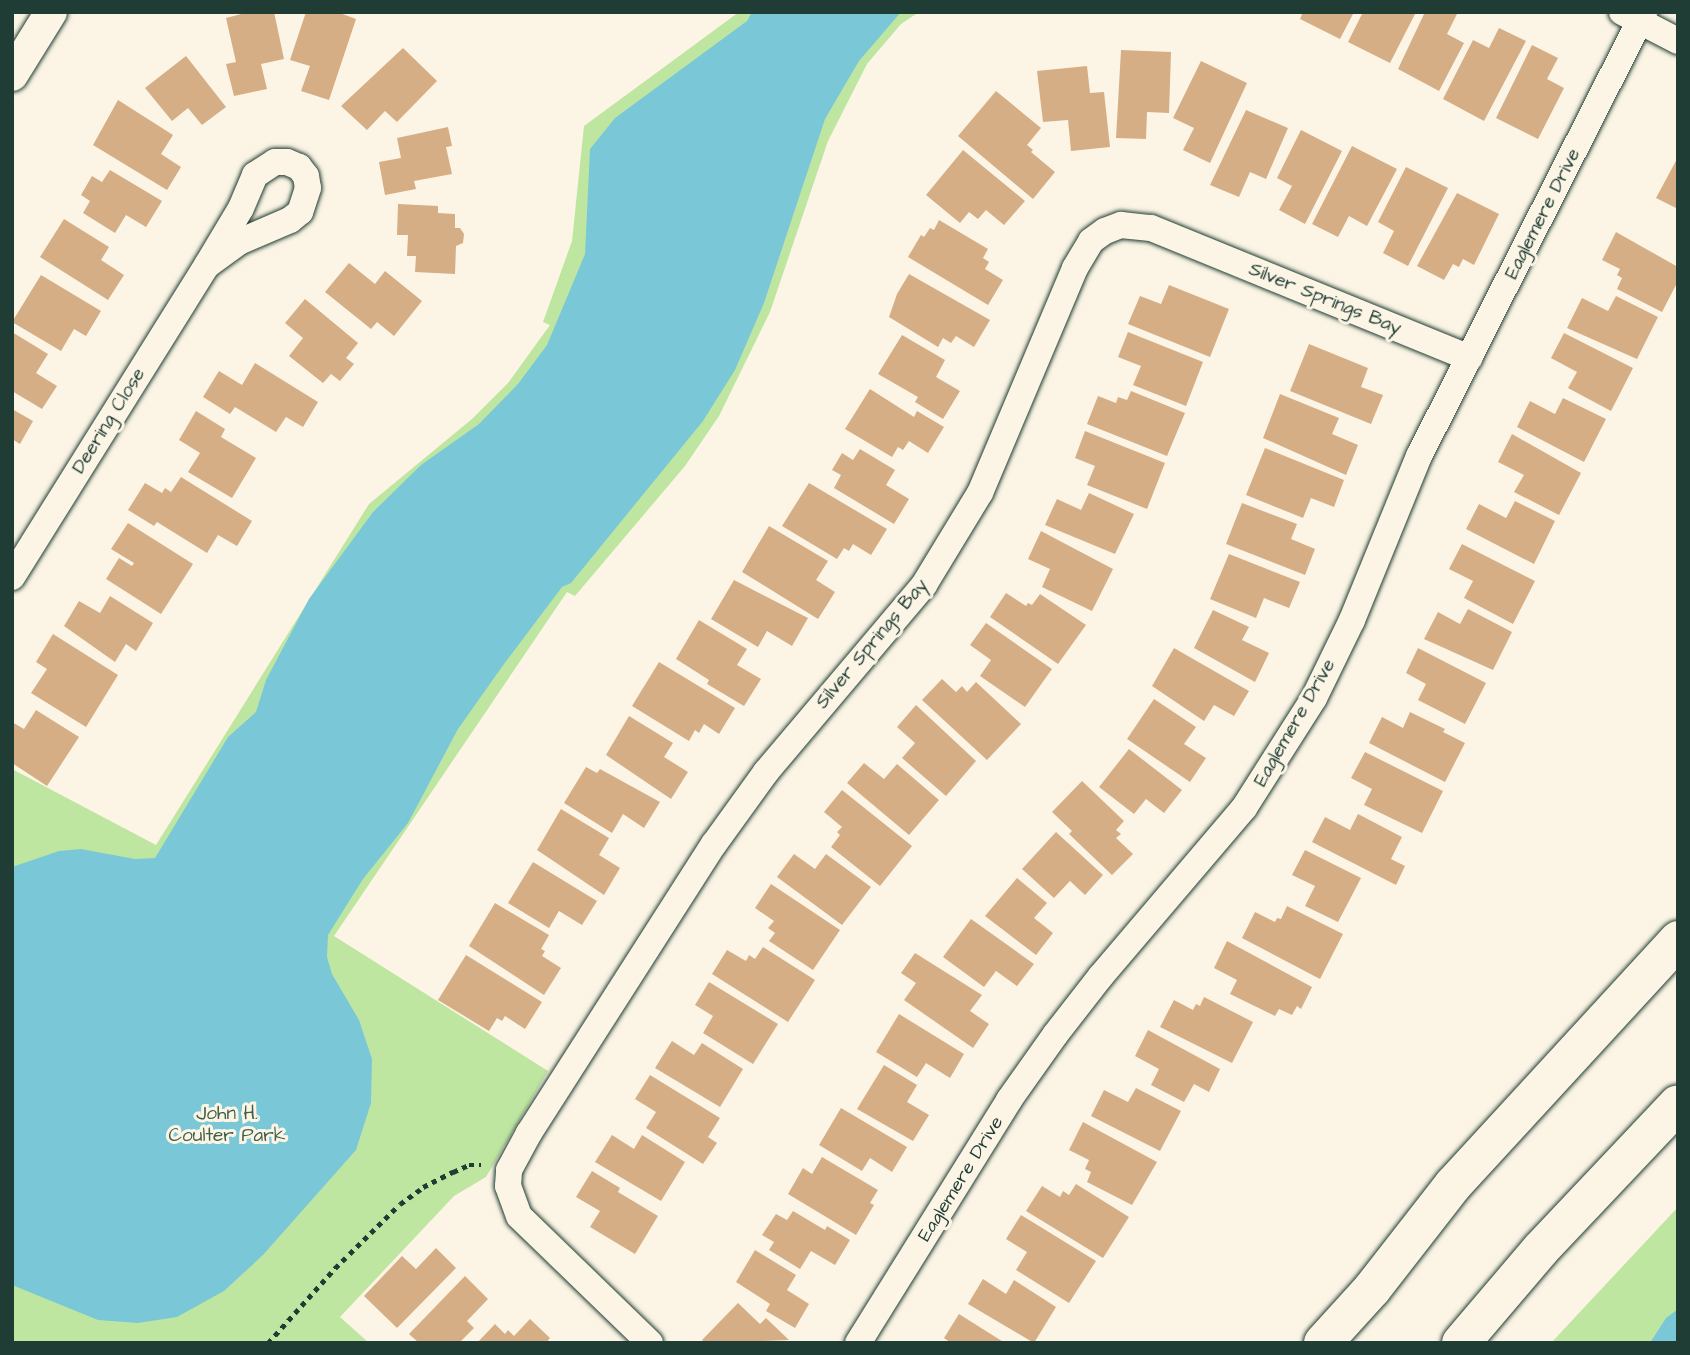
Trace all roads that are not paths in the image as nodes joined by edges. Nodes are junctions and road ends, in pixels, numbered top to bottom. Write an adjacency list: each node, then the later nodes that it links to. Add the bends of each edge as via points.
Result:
1 (51, 12): 4 (street)
2 (1635, 15): 3 (street); 6 (street, Eaglemere Drive)
3 (1678, 41)
4 (12, 75)
5 (206, 265): 7 (street, Deering Close)
6 (1470, 359): 11 (street, Silver Springs Bay, via 1151,228 1121,225 1091,242 1075,268 980,493 924,585 766,772 714,844 523,1143 509,1174 508,1186 519,1216); 12 (street, Eaglemere Drive, via 1419,456 1352,620 1314,698 1244,808 1055,1035)
7 (12, 578)
8 (1678, 940): 13 (main road, via 1471,1164)
9 (1678, 1104): 10 (main road, via 1541,1249)
10 (1462, 1342)
11 (650, 1343)
12 (858, 1343)
13 (1323, 1343)

